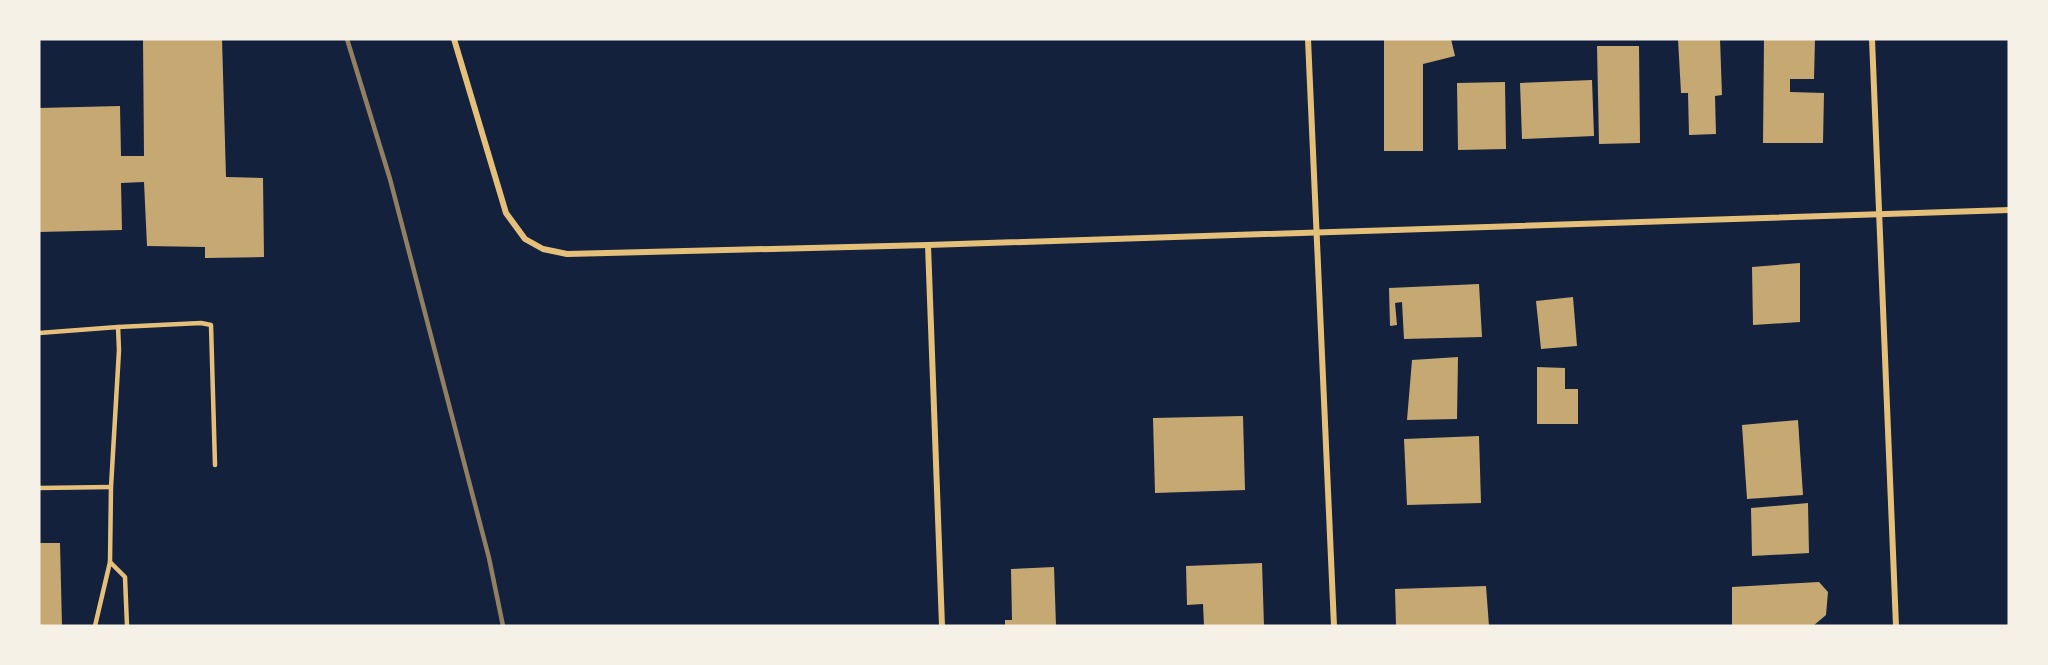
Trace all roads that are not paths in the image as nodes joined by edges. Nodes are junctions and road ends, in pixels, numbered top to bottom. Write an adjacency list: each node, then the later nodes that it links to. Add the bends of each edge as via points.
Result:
1 (454, 39): 7 (street, via 506,213 525,239 543,249 567,254)
2 (1308, 39): 6 (street)
3 (1872, 39): 5 (street)
4 (2009, 210): 5 (street)
5 (1880, 215): 6 (street); 18 (street)
6 (1316, 232): 7 (street); 17 (street)
7 (928, 245): 16 (street)
8 (118, 327): 9 (lane); 10 (lane, via 211,325); 11 (lane)
9 (39, 333)
10 (215, 465)
11 (111, 487): 12 (lane); 13 (lane)
12 (39, 488)
13 (110, 562): 14 (lane); 15 (lane, via 125,577)
14 (95, 626)
15 (127, 626)
16 (942, 626)
17 (1334, 626)
18 (1896, 626)

